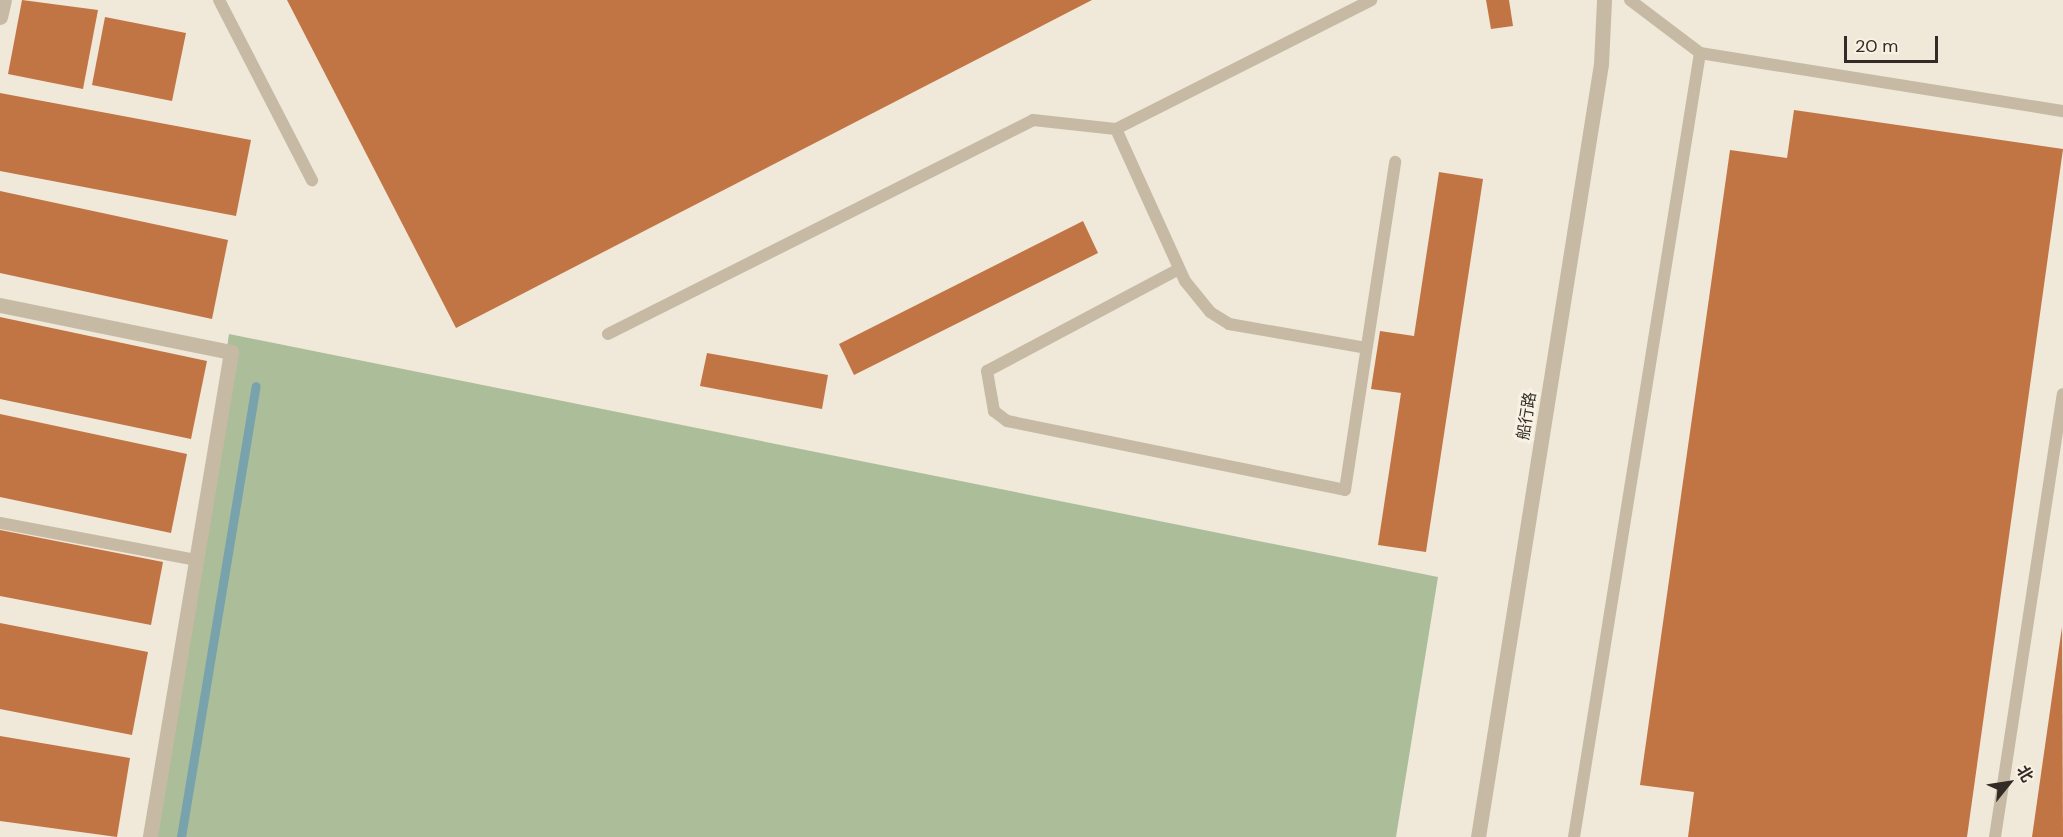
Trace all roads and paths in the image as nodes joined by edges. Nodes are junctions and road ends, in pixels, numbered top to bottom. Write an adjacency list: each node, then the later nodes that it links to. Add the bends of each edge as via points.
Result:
1 (4, 0): 6 (street)
2 (219, 0): 11 (lane)
3 (1371, 0): 9 (lane)
4 (1604, 0): 20 (street, 船行路, via 1601,64)
5 (1630, 0): 7 (lane)
6 (0, 17)
7 (1700, 53): 8 (lane); 21 (lane)
8 (2063, 111)
9 (1116, 129): 12 (lane); 14 (lane, via 1034,120)
10 (1395, 162): 15 (lane)
11 (312, 180)
12 (1179, 269): 15 (lane, via 1194,296 1230,324); 15 (lane, via 987,371 994,411 1007,422 1345,490)
13 (0, 305): 18 (street, via 231,352)
14 (608, 334)
15 (1366, 348)
16 (2063, 394): 22 (lane)
17 (0, 523): 18 (lane)
18 (196, 560): 19 (street)
19 (150, 837)
20 (1478, 837)
21 (1574, 837)
22 (1995, 837)

